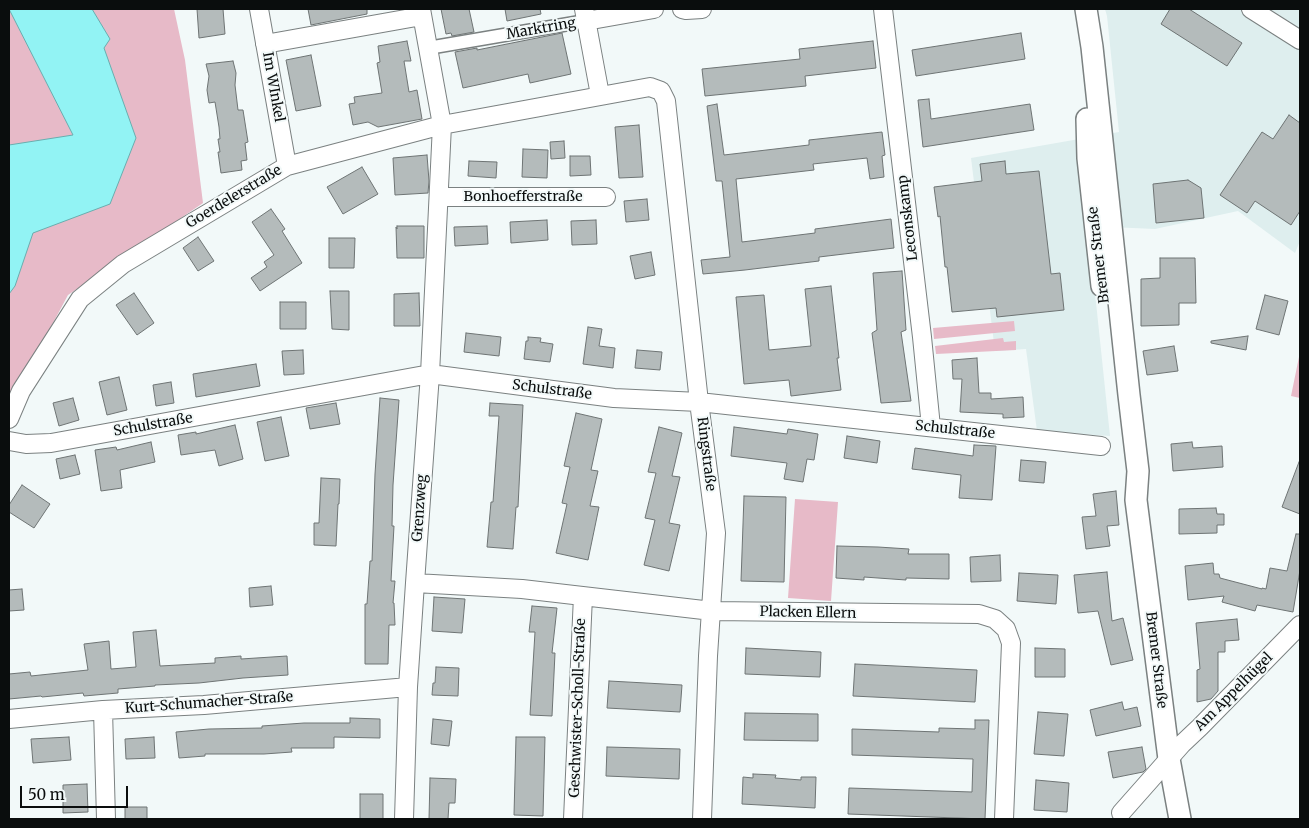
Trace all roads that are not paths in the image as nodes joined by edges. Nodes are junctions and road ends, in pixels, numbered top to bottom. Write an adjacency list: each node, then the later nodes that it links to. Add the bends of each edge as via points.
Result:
1 (259, 9): 11 (street, Im WInkel)
2 (654, 9): 9 (street, Marktring)
3 (682, 9): 4 (street)
4 (702, 9)
5 (883, 9): 22 (street, Leconskamp)
6 (1251, 9): 10 (street)
7 (421, 12): 11 (street); 12 (street)
8 (1082, 13): 32 (street, Bremer Straße, via 1138,472 1136,500)
9 (585, 15): 12 (street, Marktring); 14 (street)
10 (1300, 40)
11 (265, 44): 16 (street, Im WInkel)
12 (428, 48): 15 (street)
13 (661, 91): 14 (street, Goerdelerstraße, via 650,87); 20 (street, Ringstraße, via 666,101)
14 (600, 95): 15 (street, Goerdelerstraße)
15 (442, 125): 16 (street, Goerdelerstraße); 17 (street)
16 (287, 166): 21 (street, Goerdelerstraße, via 123,264 80,299 21,391)
17 (439, 197): 18 (street, Bonhoefferstraße); 19 (street, Grenzweg)
18 (606, 197)
19 (430, 374): 20 (street, Schulstraße, via 614,398); 23 (street, Schulstraße, via 51,443); 25 (street, Grenzweg)
20 (699, 402): 22 (street, Schulstraße); 27 (street, Ringstraße, via 716,533)
21 (9, 418)
22 (932, 427): 24 (street, Schulstraße)
23 (9, 441)
24 (1101, 446)
25 (414, 583): 26 (street, Placken Ellern); 29 (street, Grenzweg)
26 (583, 596): 27 (street, Placken Ellern); 36 (street, Geschwister-Scholl-Straße)
27 (712, 612): 37 (street, Ringstraße); 38 (street, Placken Ellern, via 979,614 995,619 1006,629 1010,643)
28 (1300, 624): 32 (street, Am Appelhügel)
29 (408, 687): 30 (street, Kurt-Schumacher-Straße, via 204,705); 35 (street, Grenzweg)
30 (103, 710): 31 (street, Kurt-Schumacher-Straße); 34 (street)
31 (9, 719)
32 (1169, 759): 33 (street); 39 (street, Bremer Straße)
33 (1121, 813)
34 (106, 819)
35 (404, 819)
36 (573, 819)
37 (702, 819)
38 (1004, 819)
39 (1180, 819)

